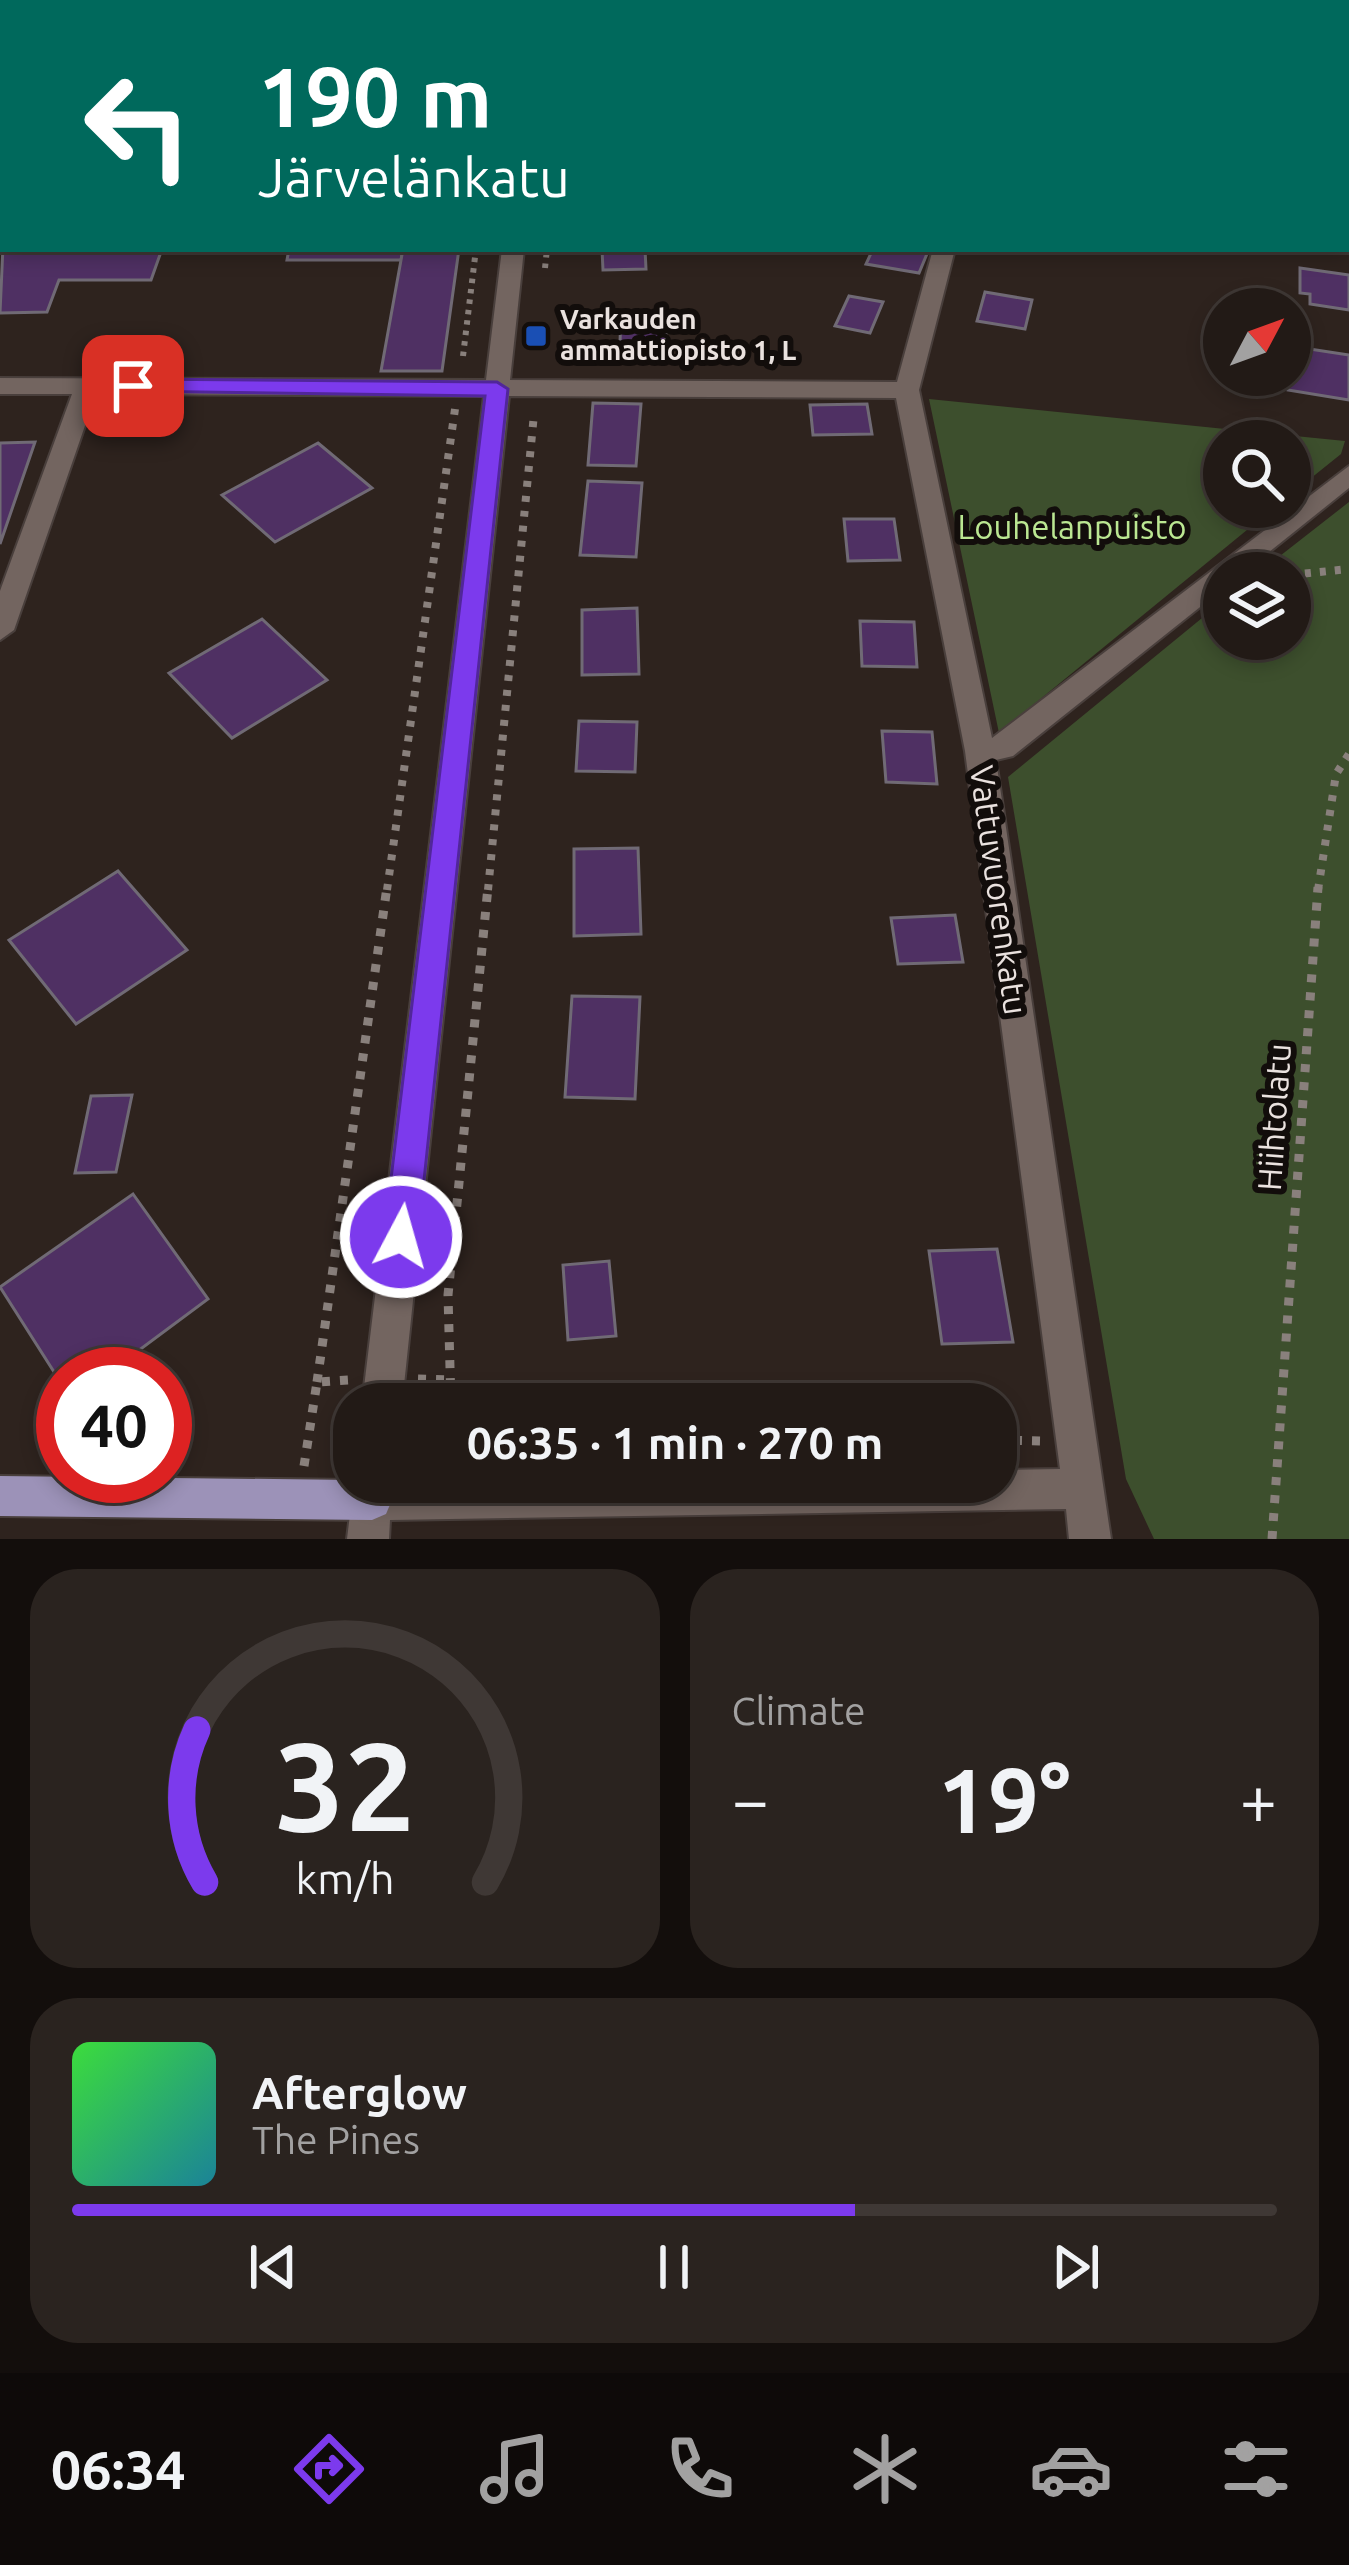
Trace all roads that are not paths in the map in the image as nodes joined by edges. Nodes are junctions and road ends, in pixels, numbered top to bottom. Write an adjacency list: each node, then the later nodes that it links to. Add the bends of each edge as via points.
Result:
1 (514, 252): 3 (street)
2 (943, 252): 6 (street, Vattuvuorenkatu)
3 (499, 373): 5 (street, via 458,389); 6 (street, via 537,389); 12 (street)
4 (0, 386): 5 (street)
5 (87, 386): 10 (street)
6 (907, 391): 11 (street, Vattuvuorenkatu)
7 (1349, 475): 8 (street)
8 (1251, 552)
9 (1203, 590): 11 (street, via 1004,748)
10 (0, 630)
11 (980, 751): 13 (street, Vattuvuorenkatu)
12 (384, 1383)
13 (1083, 1489): 15 (street); 16 (street, Vattuvuorenkatu)
14 (0, 1496): 15 (main road)
15 (371, 1507)
16 (1090, 1539)

